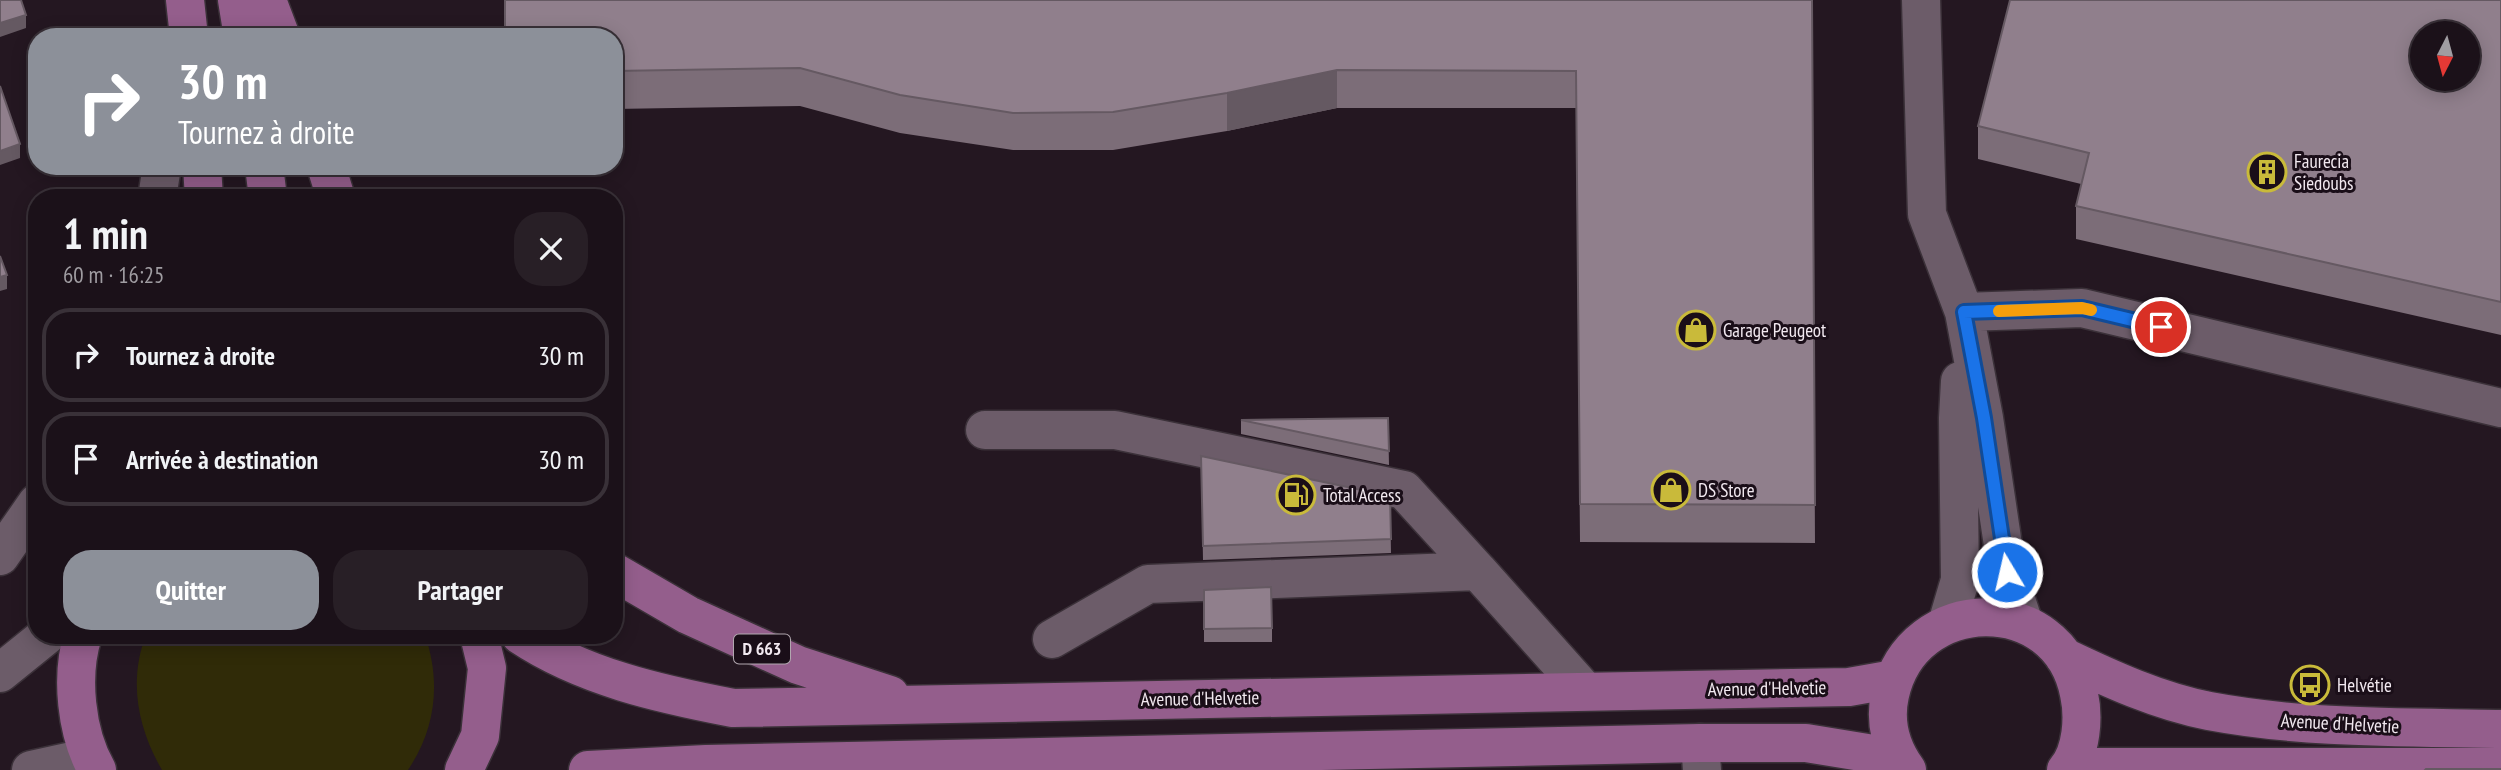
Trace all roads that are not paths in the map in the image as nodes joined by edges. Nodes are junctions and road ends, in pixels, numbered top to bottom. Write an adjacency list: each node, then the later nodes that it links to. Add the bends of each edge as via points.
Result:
1 (184, 0): 5 (street); 6 (main road)
2 (237, 0): 7 (main road)
3 (267, 0): 8 (main road)
4 (1922, 0): 9 (street, via 1927,214)
5 (179, 28)
6 (188, 28)
7 (242, 28)
8 (278, 28)
9 (1964, 312): 10 (street, via 2082,308); 16 (street, via 1958,418 1960,580); 17 (street, via 2007,572)
10 (2501, 408)
11 (985, 430): 14 (street, via 1115,430 1404,490)
12 (28, 516): 13 (street)
13 (0, 556)
14 (1478, 571): 18 (street, via 1148,584); 26 (street)
15 (623, 577): 27 (main road, D 663, via 688,615 797,665)
16 (1947, 624): 17 (main road, via 1972,617 1999,617); 25 (main road, via 1906,656)
17 (2024, 624): 23 (main road)
18 (1052, 639)
19 (36, 644): 24 (street)
20 (80, 644): 31 (main road, via 77,705)
21 (481, 644): 37 (main road, via 487,668 480,736)
22 (533, 644): 27 (main road, Avenue d'Helvetie / D 663, via 608,677 662,694 733,708)
23 (2064, 657): 28 (main road, Avenue d'Helvetie, via 2114,681 2207,710 2312,725); 35 (main road, via 2077,682 2082,709 2080,737)
24 (0, 673)
25 (1894, 679): 26 (main road, Avenue d'Helvetie / D 663, via 1849,687); 32 (main road, via 1889,733)
26 (1585, 691): 27 (main road, Avenue d'Helvetie / D 663)
27 (919, 704)
28 (2501, 729)
29 (1701, 756): 30 (main road); 32 (main road, via 1806,743)
30 (1274, 761): 33 (main road)
31 (93, 764): 36 (street)
32 (1903, 764)
33 (706, 767): 38 (main road)
34 (2501, 767): 35 (main road, Avenue d'Helvetie)
35 (2067, 768)
36 (32, 770)
37 (464, 770)
38 (588, 770)

